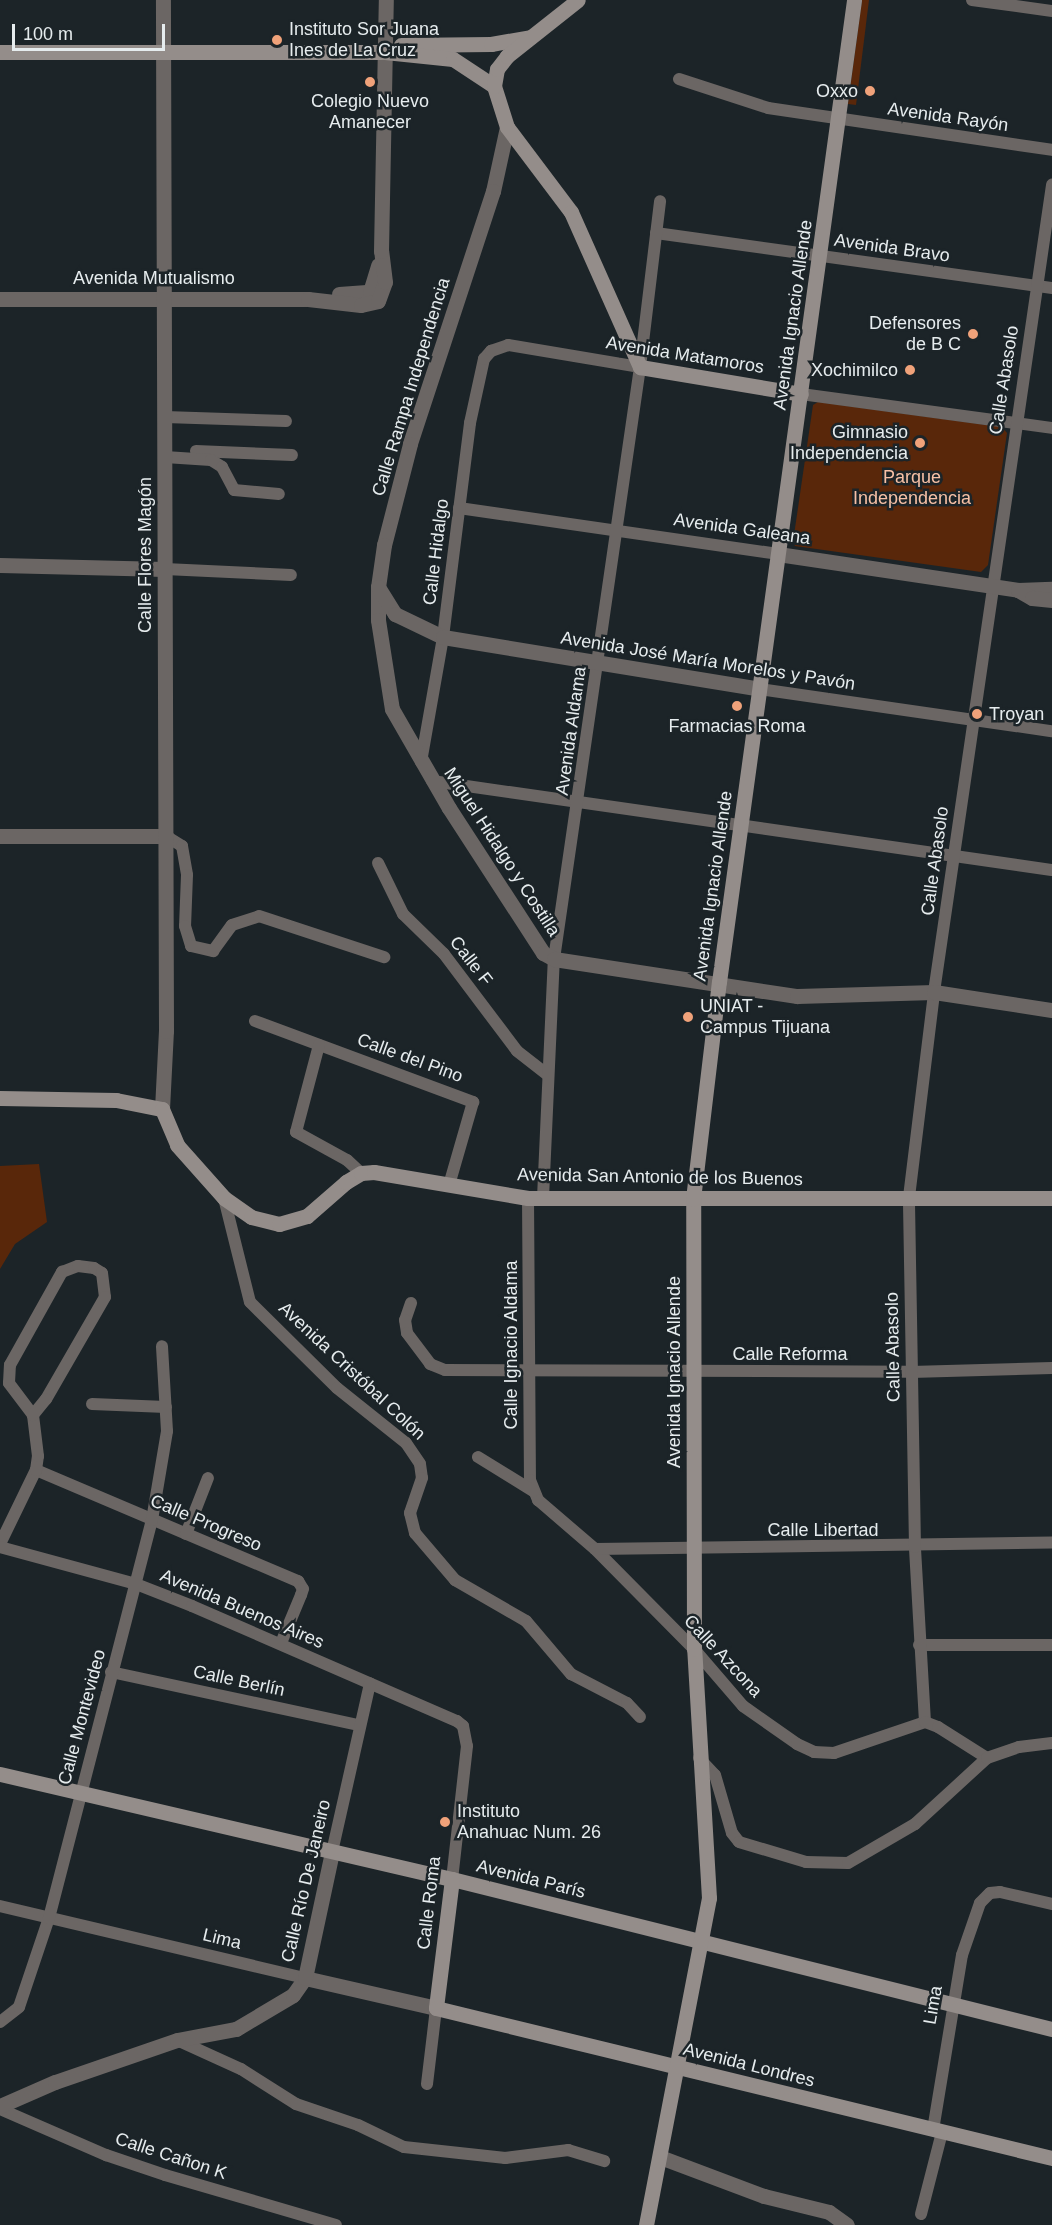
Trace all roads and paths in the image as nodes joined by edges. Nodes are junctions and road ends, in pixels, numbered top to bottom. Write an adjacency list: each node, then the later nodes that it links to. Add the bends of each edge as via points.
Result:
1 (163, 0): 9 (street, Calle Flores Magón)
2 (386, 0): 10 (street)
3 (578, 0): 7 (main road)
4 (854, 0): 13 (main road, Avenida Ignacio Allende)
5 (972, 0): 6 (street)
6 (1052, 11)
7 (530, 37): 10 (main road, via 491,44 407,44); 12 (main road, via 497,69)
8 (0, 52): 9 (main road)
9 (163, 52): 10 (main road); 23 (street, Calle Flores Magón)
10 (385, 52): 12 (main road, via 453,59); 23 (street, Avenida Mutualismo, via 381,251 385,289 372,298 325,304 308,299)
11 (679, 79): 13 (street, Avenida Rayón, via 768,108)
12 (494, 86): 14 (main road)
13 (839, 119): 15 (street, Avenida Rayón); 19 (main road, Avenida Ignacio Allende)
14 (507, 127): 25 (main road, via 576,219); 41 (street, Calle Rampa Independencia, via 496,180 408,452)
15 (1052, 150)
16 (1052, 185): 20 (street, Calle Abasolo)
17 (660, 201): 18 (street, Avenida Aldama)
18 (656, 233): 19 (street, Avenida Bravo); 25 (street, Avenida Aldama)
19 (822, 256): 20 (street, Avenida Bravo); 26 (main road, Avenida Ignacio Allende)
20 (1036, 286): 21 (street, Avenida Bravo); 29 (street, Calle Abasolo)
21 (1052, 288)
22 (0, 298): 23 (street, Avenida Mutualismo)
23 (164, 298): 27 (street, Calle Flores Magón)
24 (491, 351): 25 (street, Avenida Matamoros, via 508,345); 34 (street, Calle Hidalgo, via 479,371)
25 (640, 367): 26 (main road, Avenida Matamoros); 35 (street, Avenida Aldama)
26 (801, 393): 29 (street, Avenida Matamoros); 36 (main road, Avenida Ignacio Allende)
27 (165, 417): 28 (street); 31 (street, Calle Flores Magón)
28 (286, 421)
29 (1016, 423): 30 (street, Avenida Matamoros); 40 (street, Calle Abasolo)
30 (1052, 428)
31 (165, 453): 32 (street); 33 (street, via 211,460 222,467 234,490); 38 (street, Calle Flores Magón)
32 (292, 455)
33 (279, 494)
34 (459, 508): 35 (street, Avenida Galeana); 45 (street, Calle Hidalgo)
35 (616, 530): 36 (street, Avenida Galeana); 46 (street, Avenida Aldama)
36 (777, 554): 40 (street, Avenida Galeana); 47 (main road, Avenida Ignacio Allende)
37 (0, 565): 38 (street)
38 (165, 569): 39 (street); 55 (street, Calle Flores Magón)
39 (291, 575)
40 (992, 586): 43 (street, Avenida Galeana); 48 (street, Calle Abasolo)
41 (378, 587): 45 (street, Avenida José María Morelos y Pavón, via 395,614); 50 (street, Calle Rampa Independencia, via 378,620 389,701)
42 (1052, 589): 43 (street, Avenida Galeana)
43 (1018, 590): 44 (street, Avenida Galeana, via 1032,598)
44 (1052, 600)
45 (443, 638): 46 (street, Avenida José María Morelos y Pavón); 50 (street, Calle Hidalgo)
46 (598, 664): 47 (street, Avenida José María Morelos y Pavón); 52 (street, Avenida Aldama)
47 (759, 689): 48 (street, Avenida José María Morelos y Pavón); 53 (main road, Avenida Ignacio Allende)
48 (974, 719): 49 (street, Avenida José María Morelos y Pavón); 56 (street, Calle Abasolo)
49 (1052, 731)
50 (421, 762): 51 (street, Miguel Hidalgo y Costilla)
51 (432, 781): 52 (street); 60 (street, Miguel Hidalgo y Costilla, via 543,953)
52 (579, 803): 53 (street); 60 (street, Avenida Aldama)
53 (741, 826): 56 (street); 61 (main road, Avenida Ignacio Allende)
54 (0, 836): 55 (street)
55 (166, 836): 59 (street, via 182,846 187,875 185,926 191,946 213,951 232,925 259,916); 68 (street, Calle Flores Magón)
56 (954, 857): 58 (street); 62 (street, Calle Abasolo)
57 (378, 863): 66 (street, Calle F, via 396,906 444,954 517,1051)
58 (1052, 870)
59 (384, 957)
60 (554, 959): 61 (street); 66 (street, Avenida Aldama)
61 (719, 982): 62 (street, via 825,998); 75 (main road, Avenida Ignacio Allende)
62 (934, 992): 63 (street); 71 (street, Calle Abasolo)
63 (1052, 1010)
64 (255, 1021): 65 (street)
65 (319, 1045): 69 (street, via 296,1132 347,1160); 70 (street, Calle del Pino, via 473,1102)
66 (546, 1074): 73 (street, Avenida Aldama)
67 (0, 1098): 68 (main road, via 116,1100)
68 (162, 1109): 72 (main road, via 177,1145)
69 (361, 1173): 70 (main road, Avenida San Antonio de los Buenos, via 386,1173); 72 (main road, via 307,1216 295,1221 265,1222)
70 (449, 1185): 73 (main road, Avenida San Antonio de los Buenos)
71 (909, 1197): 74 (main road, Avenida San Antonio de los Buenos); 75 (main road, Avenida San Antonio de los Buenos); 81 (street, Calle Abasolo)
72 (224, 1198): 103 (street, Avenida Cristóbal Colón, via 250,1302 337,1388 406,1443 420,1464 422,1478 410,1513 415,1533 455,1580 526,1621 571,1674 627,1703)
73 (535, 1198): 75 (main road, Avenida San Antonio de los Buenos); 79 (street, Calle Ignacio Aldama)
74 (1052, 1198)
75 (693, 1199): 80 (main road, Avenida Ignacio Allende)
76 (411, 1303): 79 (street, Calle Reforma, via 405,1320 407,1333 436,1368)
77 (162, 1346): 83 (street, Calle Montevideo)
78 (1052, 1368): 81 (street, Calle Reforma)
79 (529, 1372): 80 (street, Calle Reforma); 88 (street, Calle Ignacio Aldama)
80 (694, 1372): 81 (street, Calle Reforma); 94 (main road, Avenida Ignacio Allende)
81 (911, 1372): 93 (street, Calle Abasolo)
82 (92, 1404): 83 (street)
83 (166, 1407): 89 (street, Calle Montevideo, via 165,1450)
84 (33, 1415): 84 (street, via 9,1383 10,1365 62,1272 78,1266 94,1268 102,1273 105,1297); 86 (street)
85 (478, 1457): 88 (street, Calle Azcona)
86 (36, 1470): 89 (street, Calle Progreso); 92 (street)
87 (208, 1478): 90 (street)
88 (533, 1491): 95 (street, Calle Azcona, via 538,1500)
89 (152, 1520): 90 (street, Calle Progreso); 96 (street, Calle Montevideo)
90 (186, 1534): 97 (street, Calle Progreso, via 302,1585)
91 (1052, 1543): 93 (street, Calle Libertad)
92 (0, 1545): 96 (street, Avenida Buenos Aires)
93 (915, 1547): 94 (street, Calle Libertad); 98 (street, Calle Abasolo)
94 (693, 1548): 95 (street, Calle Libertad); 100 (main road, Avenida Ignacio Allende)
95 (595, 1549): 100 (street, Calle Azcona)
96 (136, 1584): 97 (street, Avenida Buenos Aires); 101 (street, Calle Montevideo)
97 (281, 1643): 102 (street, Avenida Buenos Aires)
98 (919, 1645): 99 (street); 104 (street, Calle Abasolo)
99 (1052, 1645)
100 (694, 1649): 104 (street, Calle Azcona, via 743,1706 814,1752 834,1753); 108 (main road, Avenida Ignacio Allende)
101 (111, 1672): 105 (street, Calle Berlín); 111 (street, Calle Montevideo)
102 (370, 1683): 105 (street, Calle Río De Janeiro); 106 (street, Avenida Buenos Aires)
103 (640, 1717)
104 (925, 1722): 109 (street)
105 (359, 1725): 112 (street, Calle Río De Janeiro)
106 (463, 1726): 113 (street, Calle Roma, via 467,1746)
107 (1052, 1743): 109 (street, via 1019,1747)
108 (699, 1758): 109 (street, via 715,1775 732,1833 739,1842 806,1862 848,1863 915,1824); 117 (main road, Avenida Ignacio Allende, via 709,1898)
109 (987, 1758)
110 (0, 1774): 111 (main road, Avenida París)
111 (80, 1792): 112 (main road, Avenida París); 116 (street, Calle Montevideo)
112 (332, 1852): 113 (main road, Avenida París); 118 (street, Calle Río De Janeiro)
113 (452, 1880): 117 (main road, Avenida París); 120 (main road, Calle Roma)
114 (1052, 1904): 119 (street, Lima, via 1000,1892 990,1893 980,1903 962,1955)
115 (0, 1906): 116 (street, Lima)
116 (49, 1918): 118 (street, Lima); 121 (street, Calle Montevideo, via 19,2007)
117 (703, 1941): 119 (main road, Avenida París); 124 (main road, Avenida Ignacio Allende)
118 (305, 1978): 120 (street, Lima); 123 (street, Calle Río De Janeiro, via 293,1995 254,2021)
119 (953, 2006): 122 (main road, Avenida París); 127 (street, Lima)
120 (436, 2007): 124 (main road, Avenida Londres); 125 (street, Calle Roma)
121 (0, 2022)
122 (1052, 2028)
123 (177, 2040): 126 (street, Calle Río De Janeiro, via 55,2082); 130 (street, via 241,2069 296,2104 358,2125 404,2147 506,2158 568,2150)
124 (679, 2068): 127 (main road, Avenida Londres); 128 (main road, Avenida Ignacio Allende)
125 (427, 2084)
126 (0, 2107): 132 (street, Calle Cañon K, via 106,2155)
127 (937, 2131): 129 (main road, Avenida Londres); 131 (street, Lima)
128 (660, 2157): 134 (main road, Avenida Ignacio Allende); 135 (street, via 764,2196 829,2212)
129 (1052, 2158)
130 (604, 2161)
131 (921, 2214)
132 (304, 2221): 133 (street, Calle Cañon K)
133 (336, 2225)
134 (646, 2225)
135 (847, 2225)

